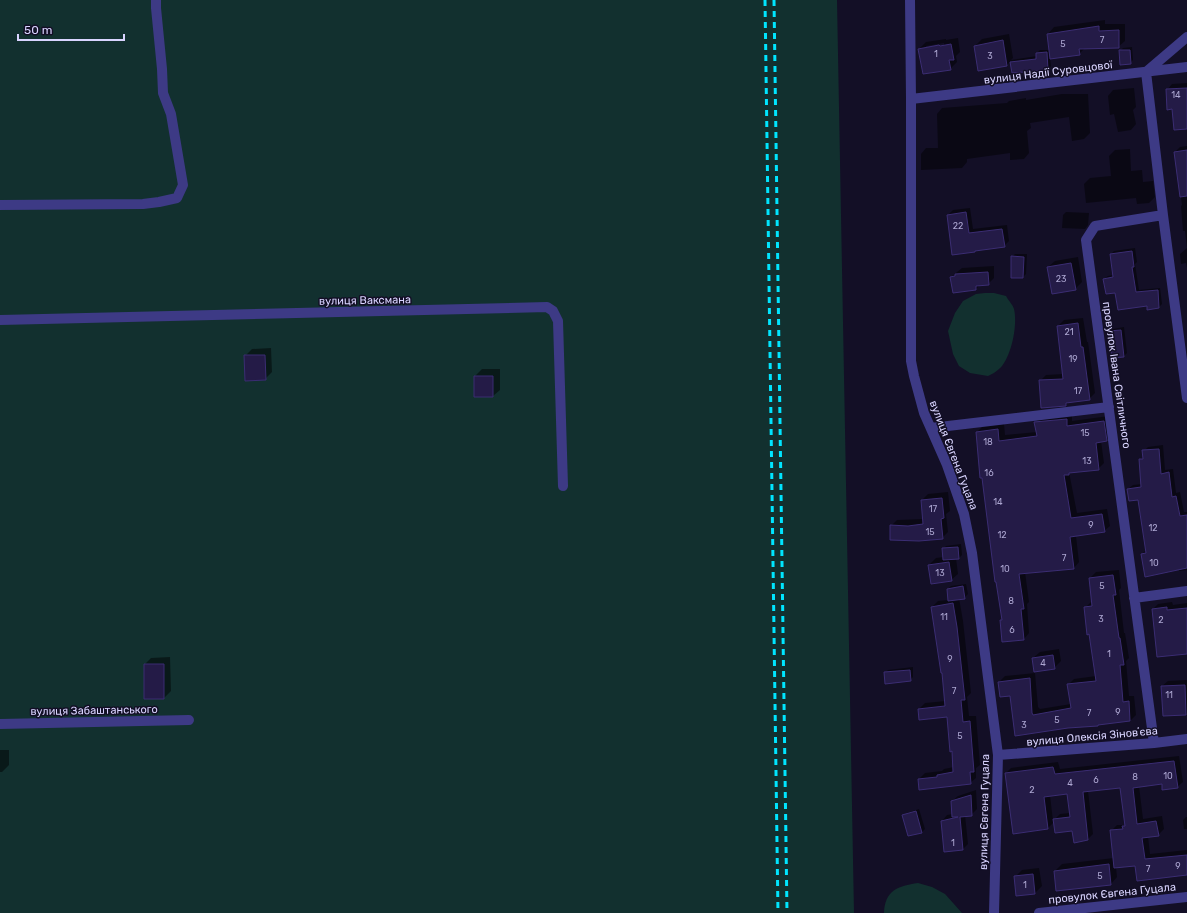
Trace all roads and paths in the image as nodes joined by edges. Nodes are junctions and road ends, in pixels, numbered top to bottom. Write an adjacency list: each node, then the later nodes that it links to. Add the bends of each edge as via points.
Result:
1 (156, 0): 7 (street, via 163,94 171,114 183,185 177,198 143,204)
2 (910, 0): 6 (street, вулиця Євгена Гуцала)
3 (1187, 38): 5 (street)
4 (1187, 67): 5 (street, вулиця Надії Суровцової)
5 (1146, 72): 6 (street, вулиця Надії Суровцової); 8 (street)
6 (911, 99): 12 (street, вулиця Євгена Гуцала, via 911,361 918,393)
7 (0, 205)
8 (1163, 215): 10 (street); 11 (street, провулок Івана Світличного, via 1095,226 1086,240)
9 (0, 320): 13 (street, вулиця Ваксмана, via 547,307 553,311 558,321)
10 (1187, 398)
11 (1109, 407): 12 (street); 15 (street, провулок Івана Світличного)
12 (931, 428): 20 (street, вулиця Євгена Гуцала, via 954,483 968,529)
13 (563, 486)
14 (1187, 591): 15 (street)
15 (1134, 598): 19 (street, провулок Івана Світличного)
16 (189, 720): 17 (street, вулиця Забаштанського)
17 (0, 724)
18 (1187, 739): 19 (street, вулиця Олексія Зіновʼєва)
19 (1154, 743): 20 (street, вулиця Олексія Зіновʼєва)
20 (998, 755): 22 (street, вулиця Євгена Гуцала)
21 (1187, 897): 23 (street, провулок Євгена Гуцала)
22 (994, 913)
23 (1039, 913)

